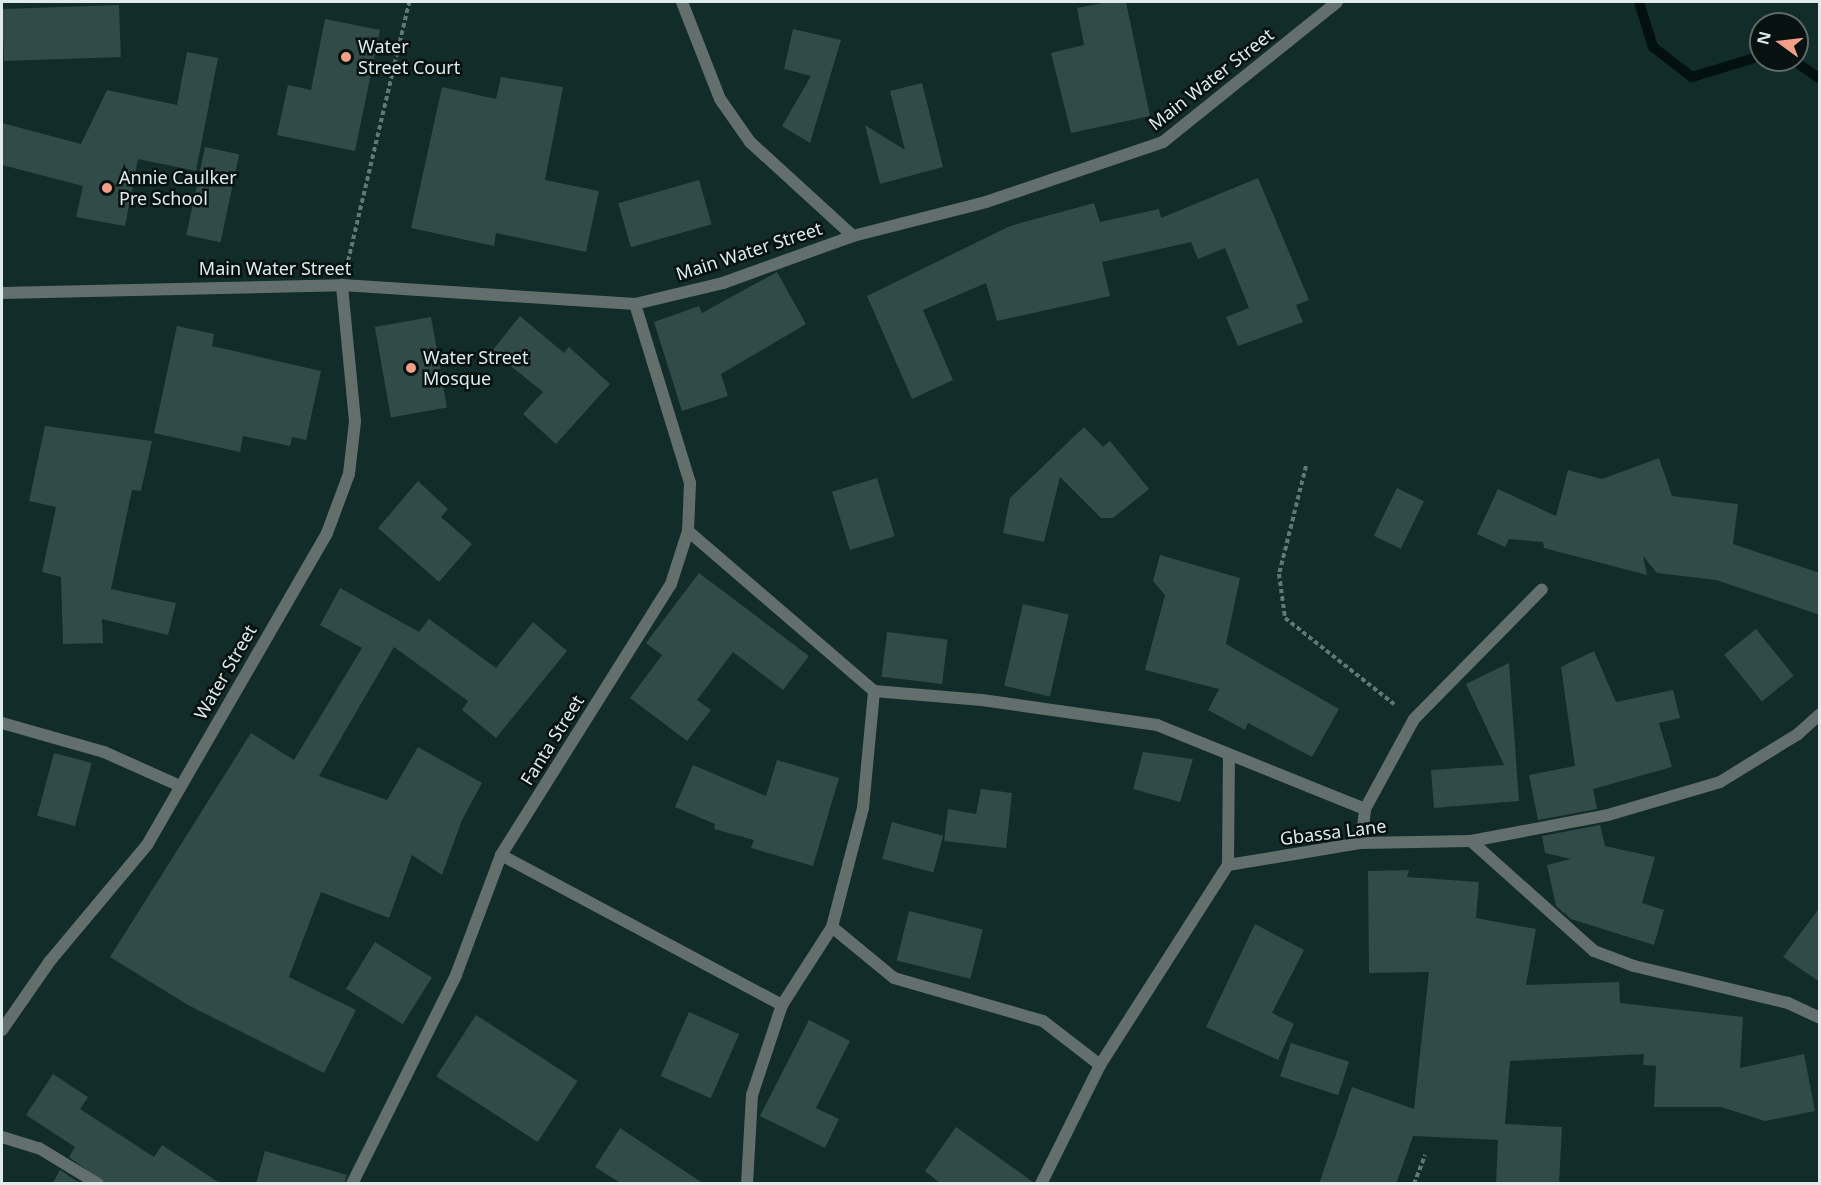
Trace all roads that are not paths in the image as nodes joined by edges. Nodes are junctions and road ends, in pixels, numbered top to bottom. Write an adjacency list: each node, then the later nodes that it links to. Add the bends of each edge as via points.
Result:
1 (682, 2): 3 (street, via 720,99 750,142)
2 (1337, 2): 3 (street, Main Water Street, via 1163,142 986,202)
3 (853, 236): 6 (street, Main Water Street, via 723,283)
4 (342, 285): 5 (street, Main Water Street); 6 (street, Main Water Street); 13 (street, Water Street, via 355,421 349,474 327,533)
5 (2, 293)
6 (635, 304): 7 (street, Fanta Street, via 690,483)
7 (688, 531): 9 (street); 17 (street, Fanta Street, via 670,584)
8 (1542, 590): 14 (street, via 1414,719)
9 (874, 691): 12 (street, via 982,699 1157,725); 19 (street, via 863,808)
10 (1820, 714): 15 (street, Gbassa Lane, via 1798,734 1720,782 1608,815)
11 (2, 723): 13 (street, via 104,752)
12 (1229, 755): 14 (street); 18 (street)
13 (180, 786): 22 (street, Water Street, via 147,845 50,961)
14 (1365, 809): 16 (street)
15 (1471, 841): 16 (street, Gbassa Lane); 21 (street, via 1594,951 1634,966 1788,1003)
16 (1361, 843): 18 (street, Gbassa Lane)
17 (501, 855): 20 (street); 26 (street, Fanta Street, via 456,975)
18 (1228, 865): 23 (street)
19 (832, 927): 20 (street); 23 (street, via 894,978 1043,1021)
20 (782, 1005): 27 (street, via 752,1095)
21 (1820, 1018)
22 (2, 1030)
23 (1100, 1065): 28 (street)
24 (2, 1137): 25 (street, via 39,1148)
25 (98, 1184)
26 (352, 1184)
27 (747, 1184)
28 (1041, 1184)

